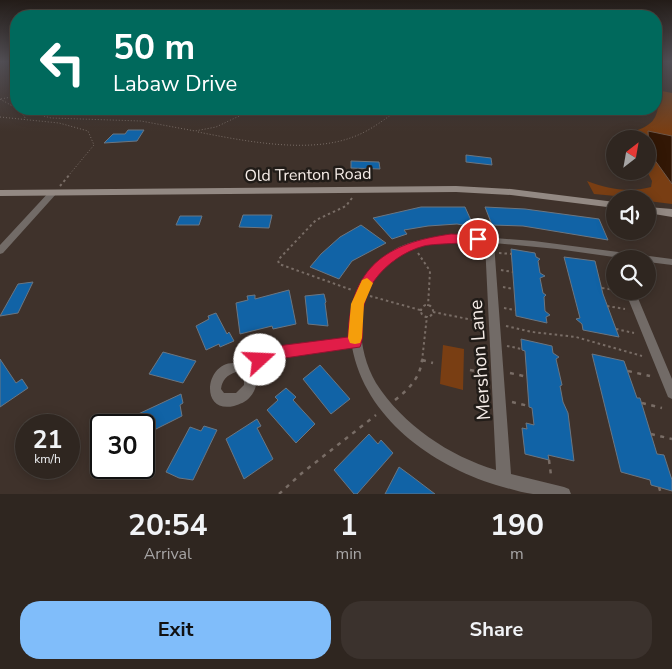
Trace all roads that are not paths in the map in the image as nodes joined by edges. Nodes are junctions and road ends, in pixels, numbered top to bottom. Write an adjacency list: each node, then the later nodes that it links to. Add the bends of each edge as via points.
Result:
1 (0, 193): 2 (main road, Old Trenton Road)
2 (53, 193): 3 (main road, Old Trenton Road, via 456,189); 7 (street)
3 (606, 204)
4 (656, 211): 5 (main road)
5 (672, 213)
6 (489, 240): 8 (street, via 514,240); 12 (street, via 438,240 414,245 394,254 377,268 362,293 356,314); 15 (street, Mershon Lane)
7 (0, 251)
8 (606, 255)
9 (656, 260): 10 (street)
10 (672, 262)
11 (634, 300): 14 (street)
12 (355, 342): 13 (street, via 277,352); 15 (street, via 368,381 396,418 452,460)
13 (246, 370)
14 (672, 393)
15 (504, 478): 16 (street)
16 (564, 494)

